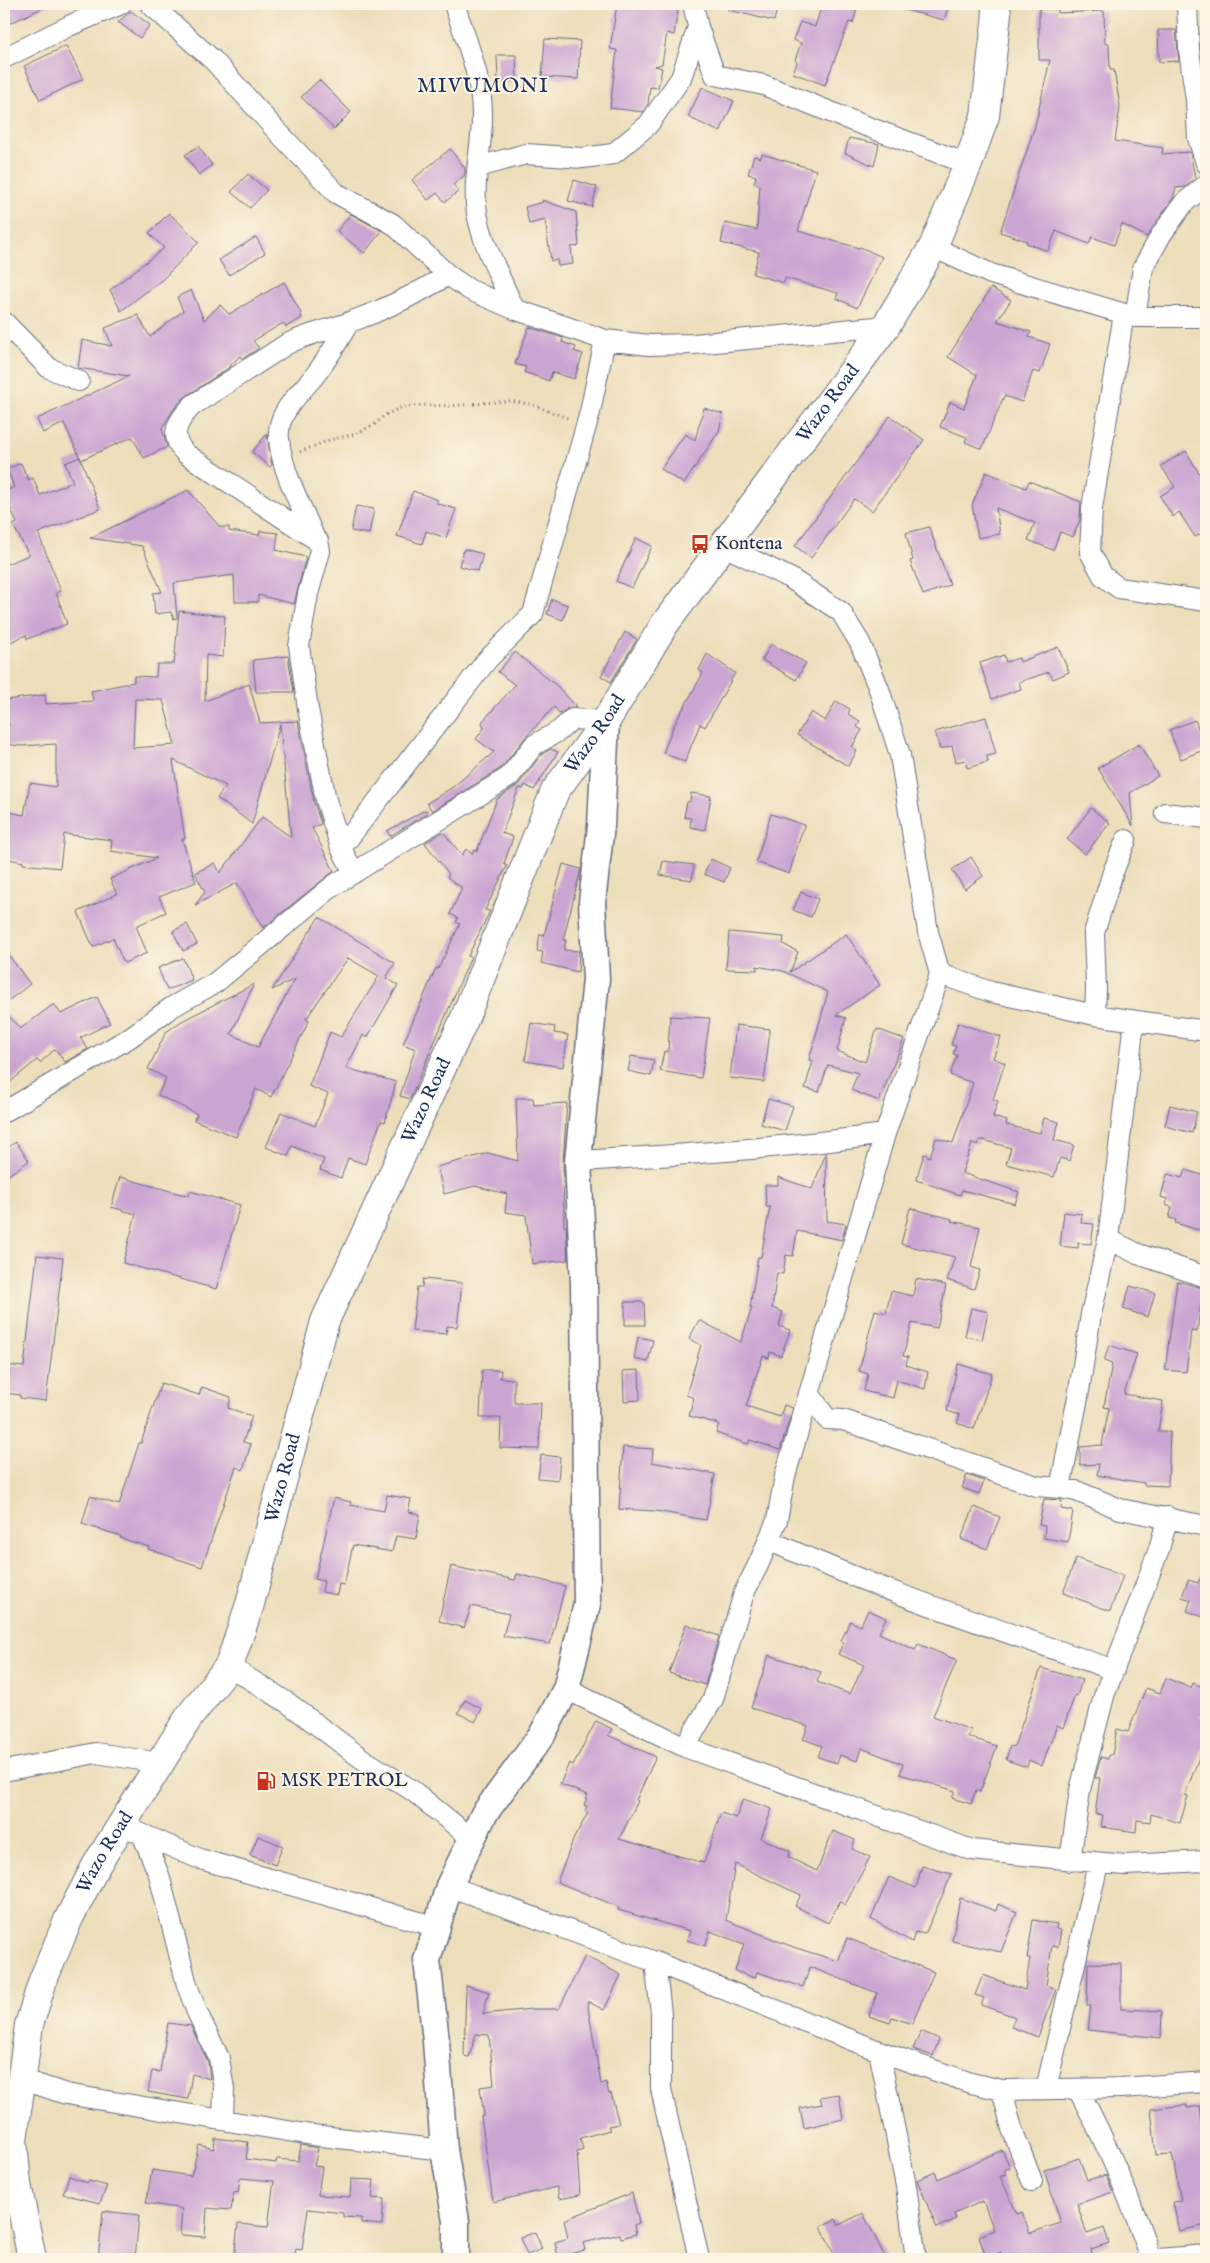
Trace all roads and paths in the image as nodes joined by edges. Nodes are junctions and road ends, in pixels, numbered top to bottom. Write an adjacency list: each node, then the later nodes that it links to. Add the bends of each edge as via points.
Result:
1 (121, 4): 8 (street)
2 (150, 4): 14 (street, via 214,61 336,193 394,224)
3 (454, 4): 11 (street, via 469,47 482,116)
4 (693, 4): 7 (street)
5 (996, 4): 10 (main road, Wazo Road, via 985,116)
6 (1187, 4): 9 (street, via 1198,138)
7 (698, 27): 10 (street, via 715,75 764,85); 11 (street, via 681,78 648,125 613,154 583,158 526,154)
8 (4, 58)
9 (1206, 163)
10 (968, 164): 13 (main road, Wazo Road)
11 (478, 167): 15 (street, via 476,210 480,229)
12 (1206, 185): 16 (street, via 1184,203 1161,236 1144,268)
13 (933, 247): 16 (street, via 991,274); 20 (main road, Wazo Road)
14 (448, 274): 15 (street, via 470,290); 19 (street, via 418,294)
15 (514, 309): 21 (street)
16 (1130, 316): 17 (street); 27 (street, via 1092,508 1090,552 1102,576 1119,588)
17 (1206, 317)
18 (4, 322): 22 (street, via 49,368)
19 (349, 322): 24 (street, via 280,422); 25 (street, via 303,337 247,369 193,406 181,416 176,428 179,447 186,454 306,535)
20 (886, 326): 21 (street, via 694,344 649,345); 26 (main road, Wazo Road)
21 (605, 340): 23 (street)
22 (78, 380)
23 (586, 426): 24 (path, via 530,404 509,401 423,405 402,408 356,434 329,440); 32 (street, via 533,614 487,660)
24 (283, 460): 25 (street)
25 (314, 537): 32 (street, via 320,551 299,646 315,751)
26 (724, 546): 28 (main road, Wazo Road, via 664,625); 34 (street, via 790,578 841,612 860,643 900,755 928,932)
27 (1206, 601)
28 (606, 720): 33 (street, via 572,720 534,745 509,777); 40 (street, via 601,826 592,902 596,979); 48 (main road, Wazo Road, via 555,791 464,1020 325,1321 250,1604)
29 (1165, 813): 30 (street)
30 (1206, 818)
31 (1126, 840): 35 (street, via 1094,933)
32 (341, 848): 33 (street)
33 (354, 873): 38 (street, via 334,885 215,983)
34 (940, 974): 35 (street, via 991,992); 39 (street)
35 (1095, 1015): 36 (street)
36 (1134, 1022): 37 (street); 41 (street)
37 (1206, 1031)
38 (4, 1112)
39 (884, 1134): 40 (street, via 712,1154); 43 (street)
40 (578, 1161): 50 (street, via 584,1284 587,1604)
41 (1108, 1239): 42 (street, via 1138,1254); 44 (street)
42 (1206, 1276)
43 (810, 1393): 44 (street, via 827,1419 842,1420 1036,1486); 47 (street, via 785,1476 777,1520)
44 (1060, 1488): 45 (street, via 1120,1509)
45 (1168, 1518): 46 (street); 49 (street)
46 (1206, 1526)
47 (768, 1540): 49 (street, via 814,1561); 51 (street, via 744,1593 713,1699)
48 (229, 1666): 52 (main road, Wazo Road, via 189,1717); 55 (street, via 413,1790)
49 (1114, 1670): 57 (street, via 1104,1696 1080,1790)
50 (566, 1689): 51 (street); 55 (street, via 542,1735 484,1814)
51 (685, 1746): 57 (street, via 972,1850)
52 (160, 1763): 53 (street, via 96,1753); 54 (main road, Wazo Road)
53 (4, 1772)
54 (132, 1830): 60 (street, via 200,1859); 63 (main road, Wazo Road, via 69,1918 43,1980 29,2025); 68 (street, via 159,1874 187,1985 219,2058 224,2090)
55 (472, 1839): 59 (street)
56 (1206, 1860): 58 (street, via 1125,1866)
57 (1070, 1861): 58 (street)
58 (1098, 1864): 65 (street)
59 (450, 1886): 60 (street); 61 (street)
60 (437, 1927): 69 (street, via 427,1960)
61 (655, 1962): 62 (street); 74 (street, via 661,2013 661,2089)
62 (879, 2051): 67 (street, via 970,2083); 75 (street, via 906,2186)
63 (21, 2079): 68 (street, via 66,2094); 72 (main road, Wazo Road, via 13,2140 17,2184)
64 (1206, 2082): 66 (street)
65 (1046, 2089): 66 (street); 67 (street)
66 (1078, 2089): 76 (street, via 1103,2136)
67 (1002, 2090): 70 (street, via 1012,2129)
68 (223, 2119): 69 (street, via 312,2135)
69 (444, 2150): 73 (street, via 456,2221)
70 (1032, 2181)
71 (1206, 2255): 77 (street)
72 (32, 2259)
73 (456, 2259)
74 (699, 2259)
75 (916, 2259)
76 (1151, 2259)
77 (1159, 2259)

